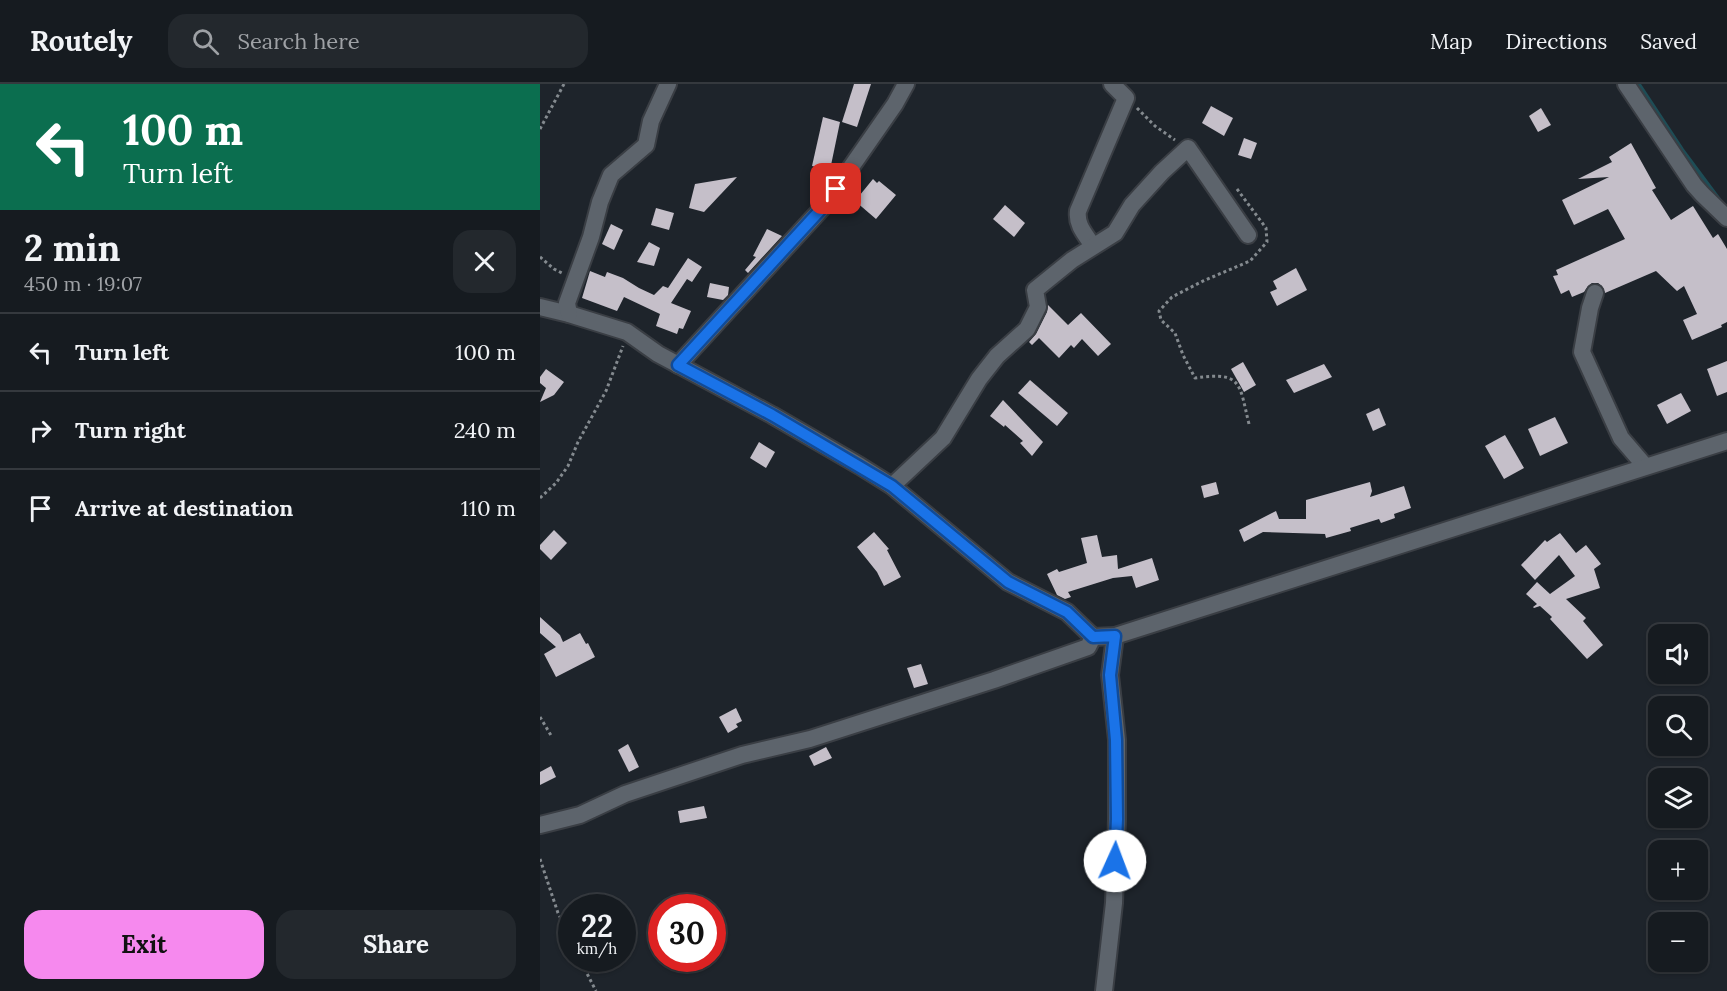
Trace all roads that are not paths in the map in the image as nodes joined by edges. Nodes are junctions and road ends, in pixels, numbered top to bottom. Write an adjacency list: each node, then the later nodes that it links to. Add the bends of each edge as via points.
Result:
1 (668, 84): 10 (street, via 651,121 646,145 611,175 567,303)
2 (906, 84): 11 (street, via 824,206)
3 (1112, 84): 7 (street, via 1126,98 1077,218)
4 (1626, 84): 5 (street, via 1701,194)
5 (1727, 218)
6 (1248, 235): 7 (street, via 1188,148 1132,205 1115,233)
7 (1093, 246): 14 (street, via 1035,290 1038,307 1027,329 979,379 944,438)
8 (1595, 293): 13 (street, via 1582,352 1621,438)
9 (540, 307): 10 (street)
10 (569, 314): 11 (street, via 627,332)
11 (678, 365): 14 (street)
12 (1727, 441): 13 (street)
13 (1645, 466): 15 (street)
14 (892, 486): 16 (street, via 1008,582 1067,612)
15 (1115, 636): 16 (street); 18 (street, via 1110,675 1117,819 1114,903)
16 (1093, 637): 17 (street, via 1088,647 994,680 810,739 742,755)
17 (540, 825)
18 (1104, 991)

